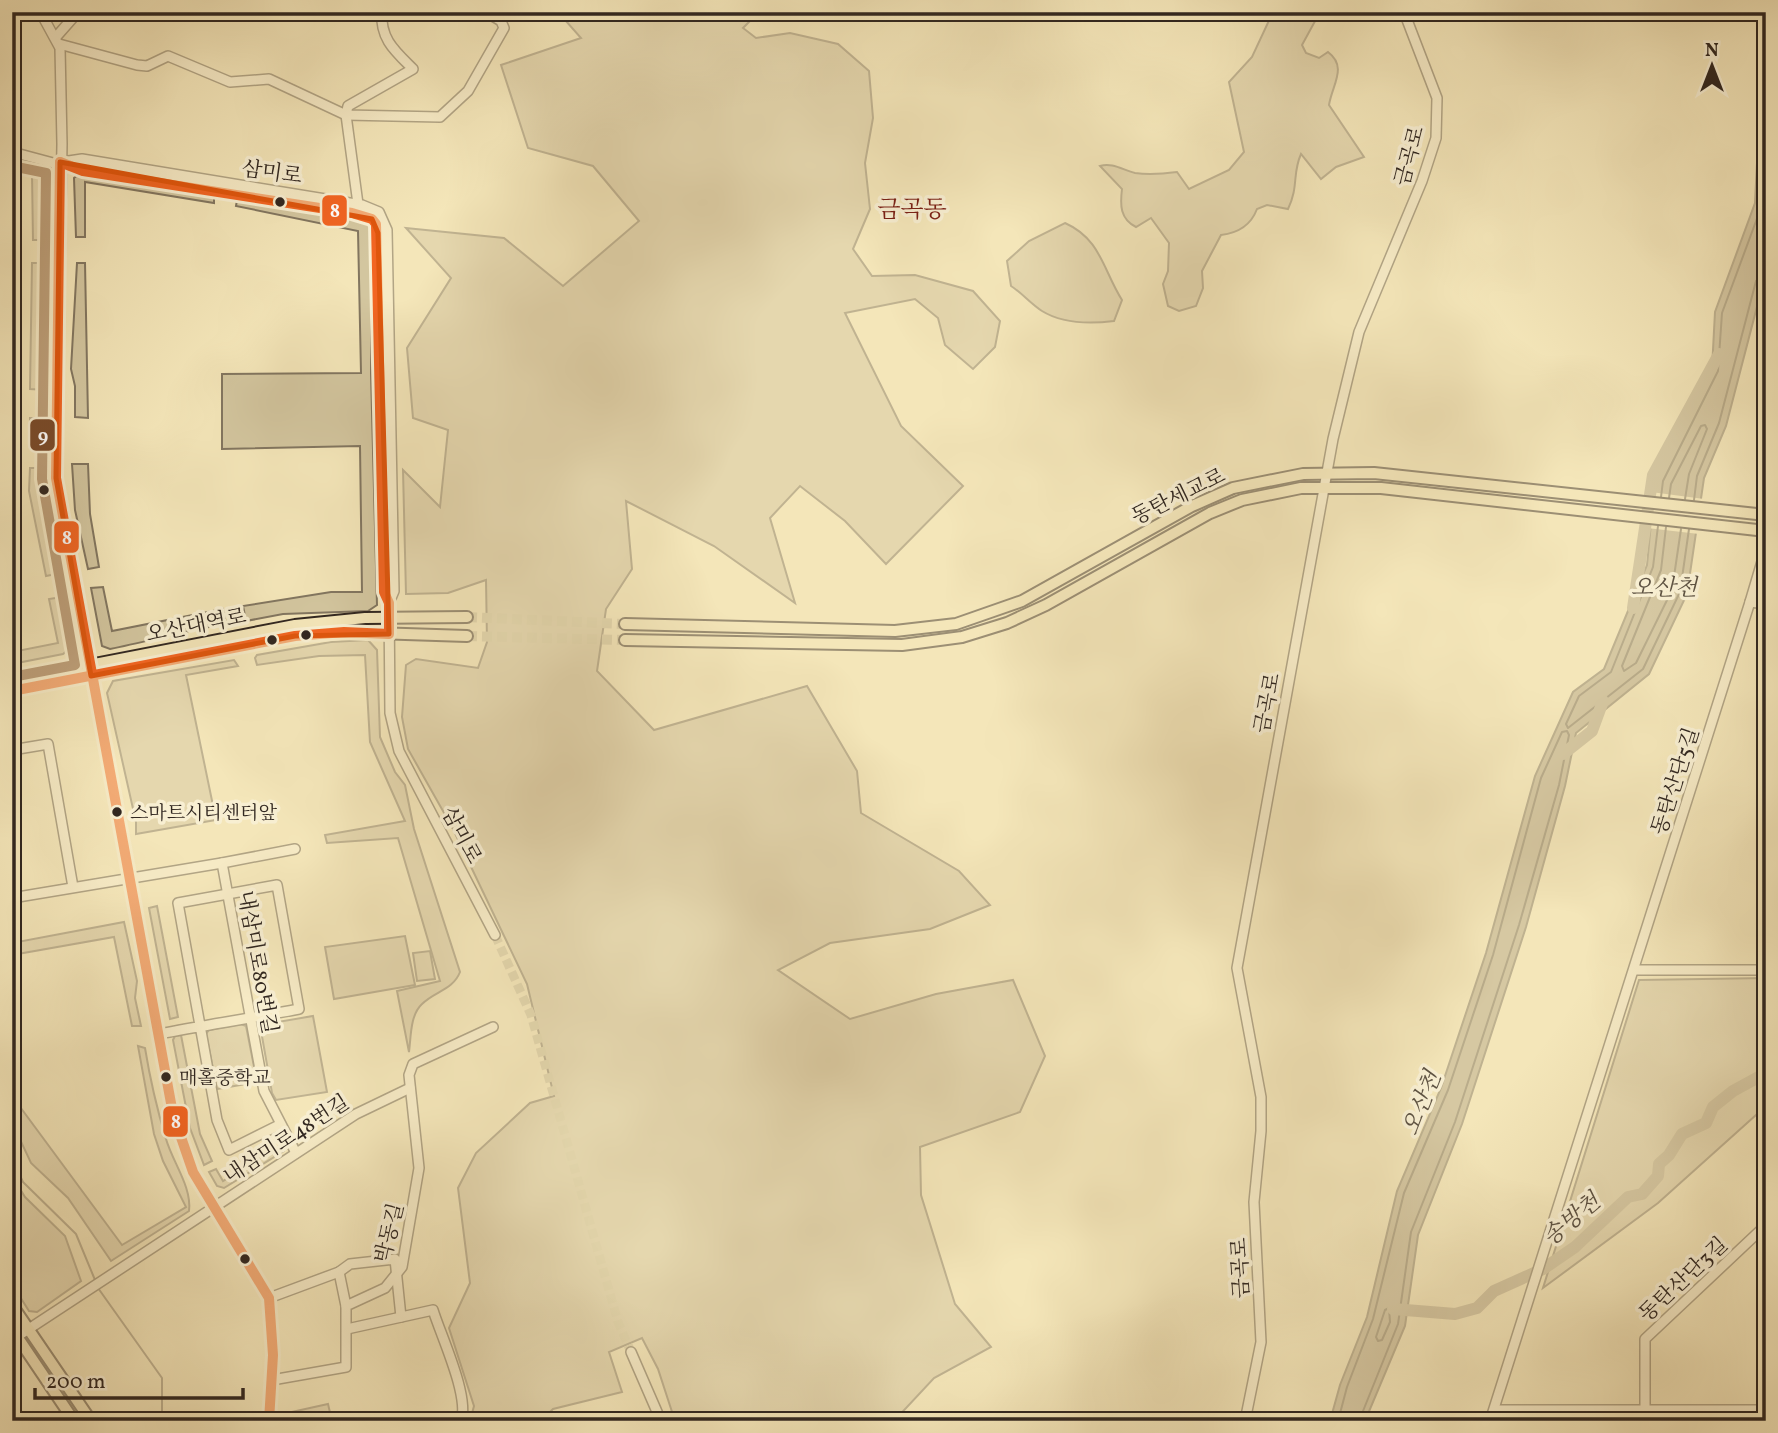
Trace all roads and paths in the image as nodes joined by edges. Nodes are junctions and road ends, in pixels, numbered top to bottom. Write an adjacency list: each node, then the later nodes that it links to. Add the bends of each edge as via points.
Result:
1 (44, 12): 6 (street)
2 (78, 12): 6 (street)
3 (382, 12): 7 (street, via 381,28 389,45 413,69 348,106)
4 (486, 12): 7 (street, via 501,21 503,28 468,91 440,117)
5 (1404, 12): 11 (street, 금곡로, via 1437,98 1436,138 1359,332)
6 (57, 41): 7 (street, via 137,65 147,66 168,56 230,82 270,79); 9 (street)
7 (346, 115): 10 (street)
8 (12, 152): 9 (street, 삼미로)
9 (60, 162): 10 (street, 삼미로, via 82,159); 17 (street, 삼미로, via 83,171 352,213 376,224 384,592); 25 (street, via 57,478)
10 (358, 204): 17 (street, 삼미로, via 379,212 387,229 394,591)
11 (1327, 471): 12 (street, 금곡로); 13 (main road, 동탄세교로); 21 (main road, 동탄세교로, via 1266,480 1213,496 1023,601 956,624 895,631)
12 (1324, 486): 14 (main road, 동탄세교로, via 1381,488); 24 (main road, 동탄세교로, via 1278,492 1224,507 1026,615 947,640 877,646); 69 (street, 금곡로, via 1237,968 1261,1097 1254,1202 1261,1342)
13 (1766, 516)
14 (1766, 531)
15 (1766, 548): 16 (street, 동탄산단5길)
16 (1750, 602): 18 (street); 39 (street, 동탄산단5길)
17 (388, 603): 19 (street, 삼미로)
18 (1766, 604)
19 (389, 617): 20 (main road); 22 (street, 삼미로); 25 (main road, 오산대역로, via 295,625)
20 (467, 617)
21 (625, 624)
22 (389, 634): 23 (main road); 25 (main road, 오산대역로, via 295,636); 38 (street, 삼미로, via 390,713 399,751)
23 (467, 636)
24 (625, 640)
25 (90, 670): 27 (main road, 오산대역로); 34 (street)
26 (12, 673): 27 (main road, via 52,665)
27 (71, 674): 28 (main road, 오산대역로); 29 (main road, 오산대역로); 30 (main road, via 58,688)
28 (12, 680)
29 (12, 691)
30 (12, 697)
31 (12, 750): 35 (street, via 48,744)
32 (295, 849): 33 (street)
33 (222, 863): 34 (street); 36 (street, 내삼미로80번길)
34 (130, 877): 35 (street); 44 (street)
35 (73, 887): 37 (street)
36 (228, 894): 41 (street, 내삼미로80번길); 41 (street, via 277,885 299,1009); 42 (street, via 178,903)
37 (12, 898)
38 (495, 935)
39 (1634, 970): 40 (street); 61 (street, 동탄산단5길)
40 (1766, 970)
41 (249, 1018): 42 (street); 46 (street, 내삼미로80번길, via 264,1091)
42 (200, 1026): 44 (street); 46 (street, via 217,1120 229,1150)
43 (493, 1027): 45 (street, via 413,1064)
44 (159, 1034): 48 (street, via 182,1142)
45 (410, 1088): 47 (street, 내삼미로48번길, via 372,1104); 51 (street, 박동길, via 418,1182)
46 (279, 1125): 47 (street, 내삼미로80번길)
47 (296, 1153): 48 (street, 내삼미로48번길)
48 (212, 1208): 52 (street); 56 (street, 내삼미로48번길)
49 (1766, 1225): 62 (street, 동탄산단3길, via 1645,1339)
50 (339, 1272): 51 (street, via 350,1264 395,1259); 52 (street); 54 (street)
51 (397, 1277): 54 (street, 박동길, via 385,1288); 55 (street)
52 (269, 1298): 60 (street)
53 (12, 1305): 56 (main road)
54 (346, 1306): 57 (street)
55 (401, 1317): 57 (street); 67 (street, via 433,1310 458,1385 464,1413)
56 (28, 1328): 58 (street, 내삼미로48번길); 65 (main road)
57 (347, 1329): 60 (street, via 346,1367)
58 (14, 1335): 64 (main road)
59 (631, 1352): 68 (street)
60 (272, 1380): 66 (street)
61 (1494, 1409): 62 (street); 70 (street, 동탄산단5길)
62 (1645, 1409): 63 (street); 71 (street, 동탄산단3길)
63 (1766, 1410)
64 (74, 1421)
65 (91, 1421)
66 (269, 1421)
67 (461, 1421)
68 (661, 1421)
69 (1245, 1421)
70 (1490, 1421)
71 (1645, 1421)

